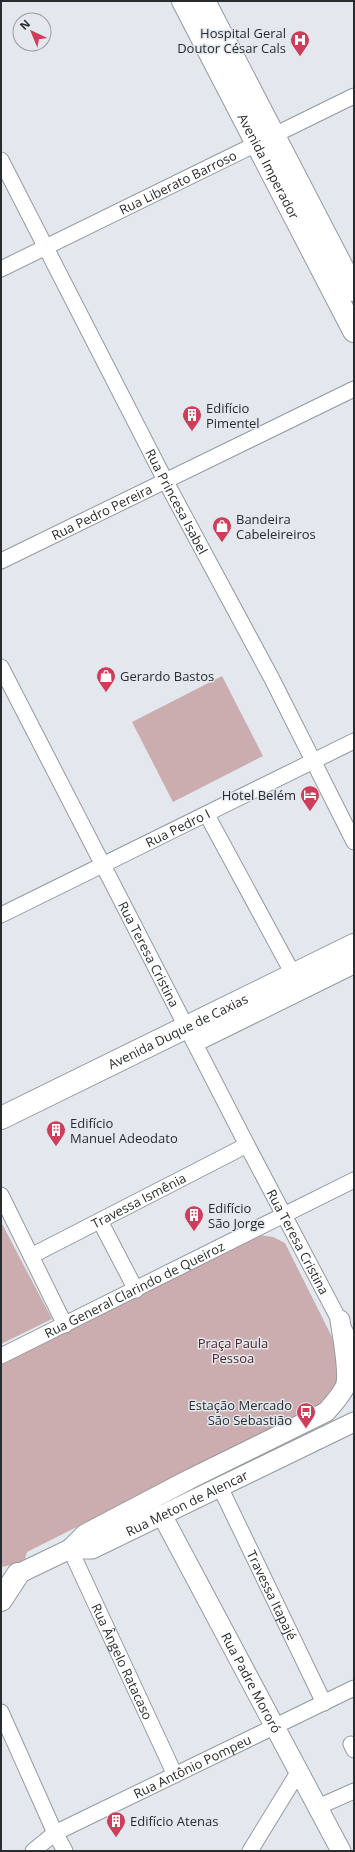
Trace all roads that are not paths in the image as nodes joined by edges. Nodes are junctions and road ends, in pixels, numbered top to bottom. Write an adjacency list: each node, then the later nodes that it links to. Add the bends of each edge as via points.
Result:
1 (183, 1): 4 (main road, Avenida Imperador)
2 (204, 1): 4 (main road, Avenida Imperador)
3 (354, 96): 4 (street, Rua Liberato Barroso)
4 (264, 139): 6 (street, Rua Liberato Barroso); 8 (main road, Avenida Imperador, via 312,208); 9 (main road, Avenida Imperador)
5 (1, 160): 6 (street, Rua Princesa Isabel)
6 (44, 246): 7 (street, Rua Liberato Barroso); 11 (street, Rua Princesa Isabel)
7 (1, 269)
8 (354, 290)
9 (354, 332)
10 (354, 389): 11 (street, Rua Pedro Pereira)
11 (166, 482): 12 (street, Rua Pedro Pereira); 15 (street, Rua Princesa Isabel, via 272,679)
12 (1, 561)
13 (1, 666): 18 (street, Rua Teresa Cristina)
14 (354, 741): 15 (street, Rua Pedro I)
15 (312, 761): 16 (street, Rua Pedro I); 17 (street, Rua Princesa Isabel)
16 (207, 815): 18 (street, Rua Pedro I); 22 (street)
17 (354, 842)
18 (104, 864): 19 (street, Rua Pedro I); 23 (street, Rua Teresa Cristina)
19 (1, 915)
20 (354, 945): 22 (main road, Avenida Duque de Caxias)
21 (354, 962): 23 (main road, Avenida Duque de Caxias)
22 (293, 974): 23 (main road, Avenida Duque de Caxias)
23 (191, 1034): 24 (main road, Avenida Duque de Caxias); 25 (main road, Avenida Duque de Caxias); 26 (street, Rua Teresa Cristina)
24 (1, 1118)
25 (1, 1133)
26 (247, 1145): 29 (street, Rua Teresa Cristina); 30 (street, Travessa Ismênia)
27 (354, 1180): 29 (street, Rua General Clarindo de Queiroz)
28 (1, 1195): 31 (street)
29 (284, 1215): 32 (street, Rua General Clarindo de Queiroz); 33 (street, Rua Teresa Cristina)
30 (100, 1221): 31 (street, Travessa Ismênia); 32 (street)
31 (31, 1256): 34 (street)
32 (136, 1290): 34 (street, Rua General Clarindo de Queiroz)
33 (340, 1320): 35 (street, Rua Teresa Cristina); 40 (street, via 346,1363 345,1386 326,1412 85,1534)
34 (65, 1325): 36 (street, Rua General Clarindo de Queiroz)
35 (354, 1348)
36 (1, 1356)
37 (354, 1422): 38 (street, Rua Meton de Alencar)
38 (220, 1487): 39 (street, Rua Meton de Alencar); 44 (street, Travessa Itapajé)
39 (162, 1515): 40 (street, Rua Meton de Alencar, via 92,1549); 46 (street, Rua Padre Mororó)
40 (70, 1549): 41 (street, Rua Meton de Alencar); 48 (street, Rua Ângelo Ratacaso)
41 (10, 1576): 42 (main road)
42 (1, 1600)
43 (354, 1688): 44 (street, Rua Antônio Pompeu)
44 (324, 1703): 46 (street, Rua Antônio Pompeu)
45 (1, 1712): 51 (street)
46 (275, 1727): 47 (street, Rua Padre Mororó); 48 (street, Rua Antônio Pompeu)
47 (299, 1771): 50 (street, Rua Padre Mororó); 54 (street)
48 (175, 1775): 51 (street, Rua Antônio Pompeu)
49 (354, 1791): 50 (street)
50 (318, 1807): 55 (street, Rua Padre Mororó)
51 (55, 1833): 52 (street, Rua Antônio Pompeu); 53 (street)
52 (34, 1851)
53 (65, 1851)
54 (250, 1851)
55 (341, 1851)

